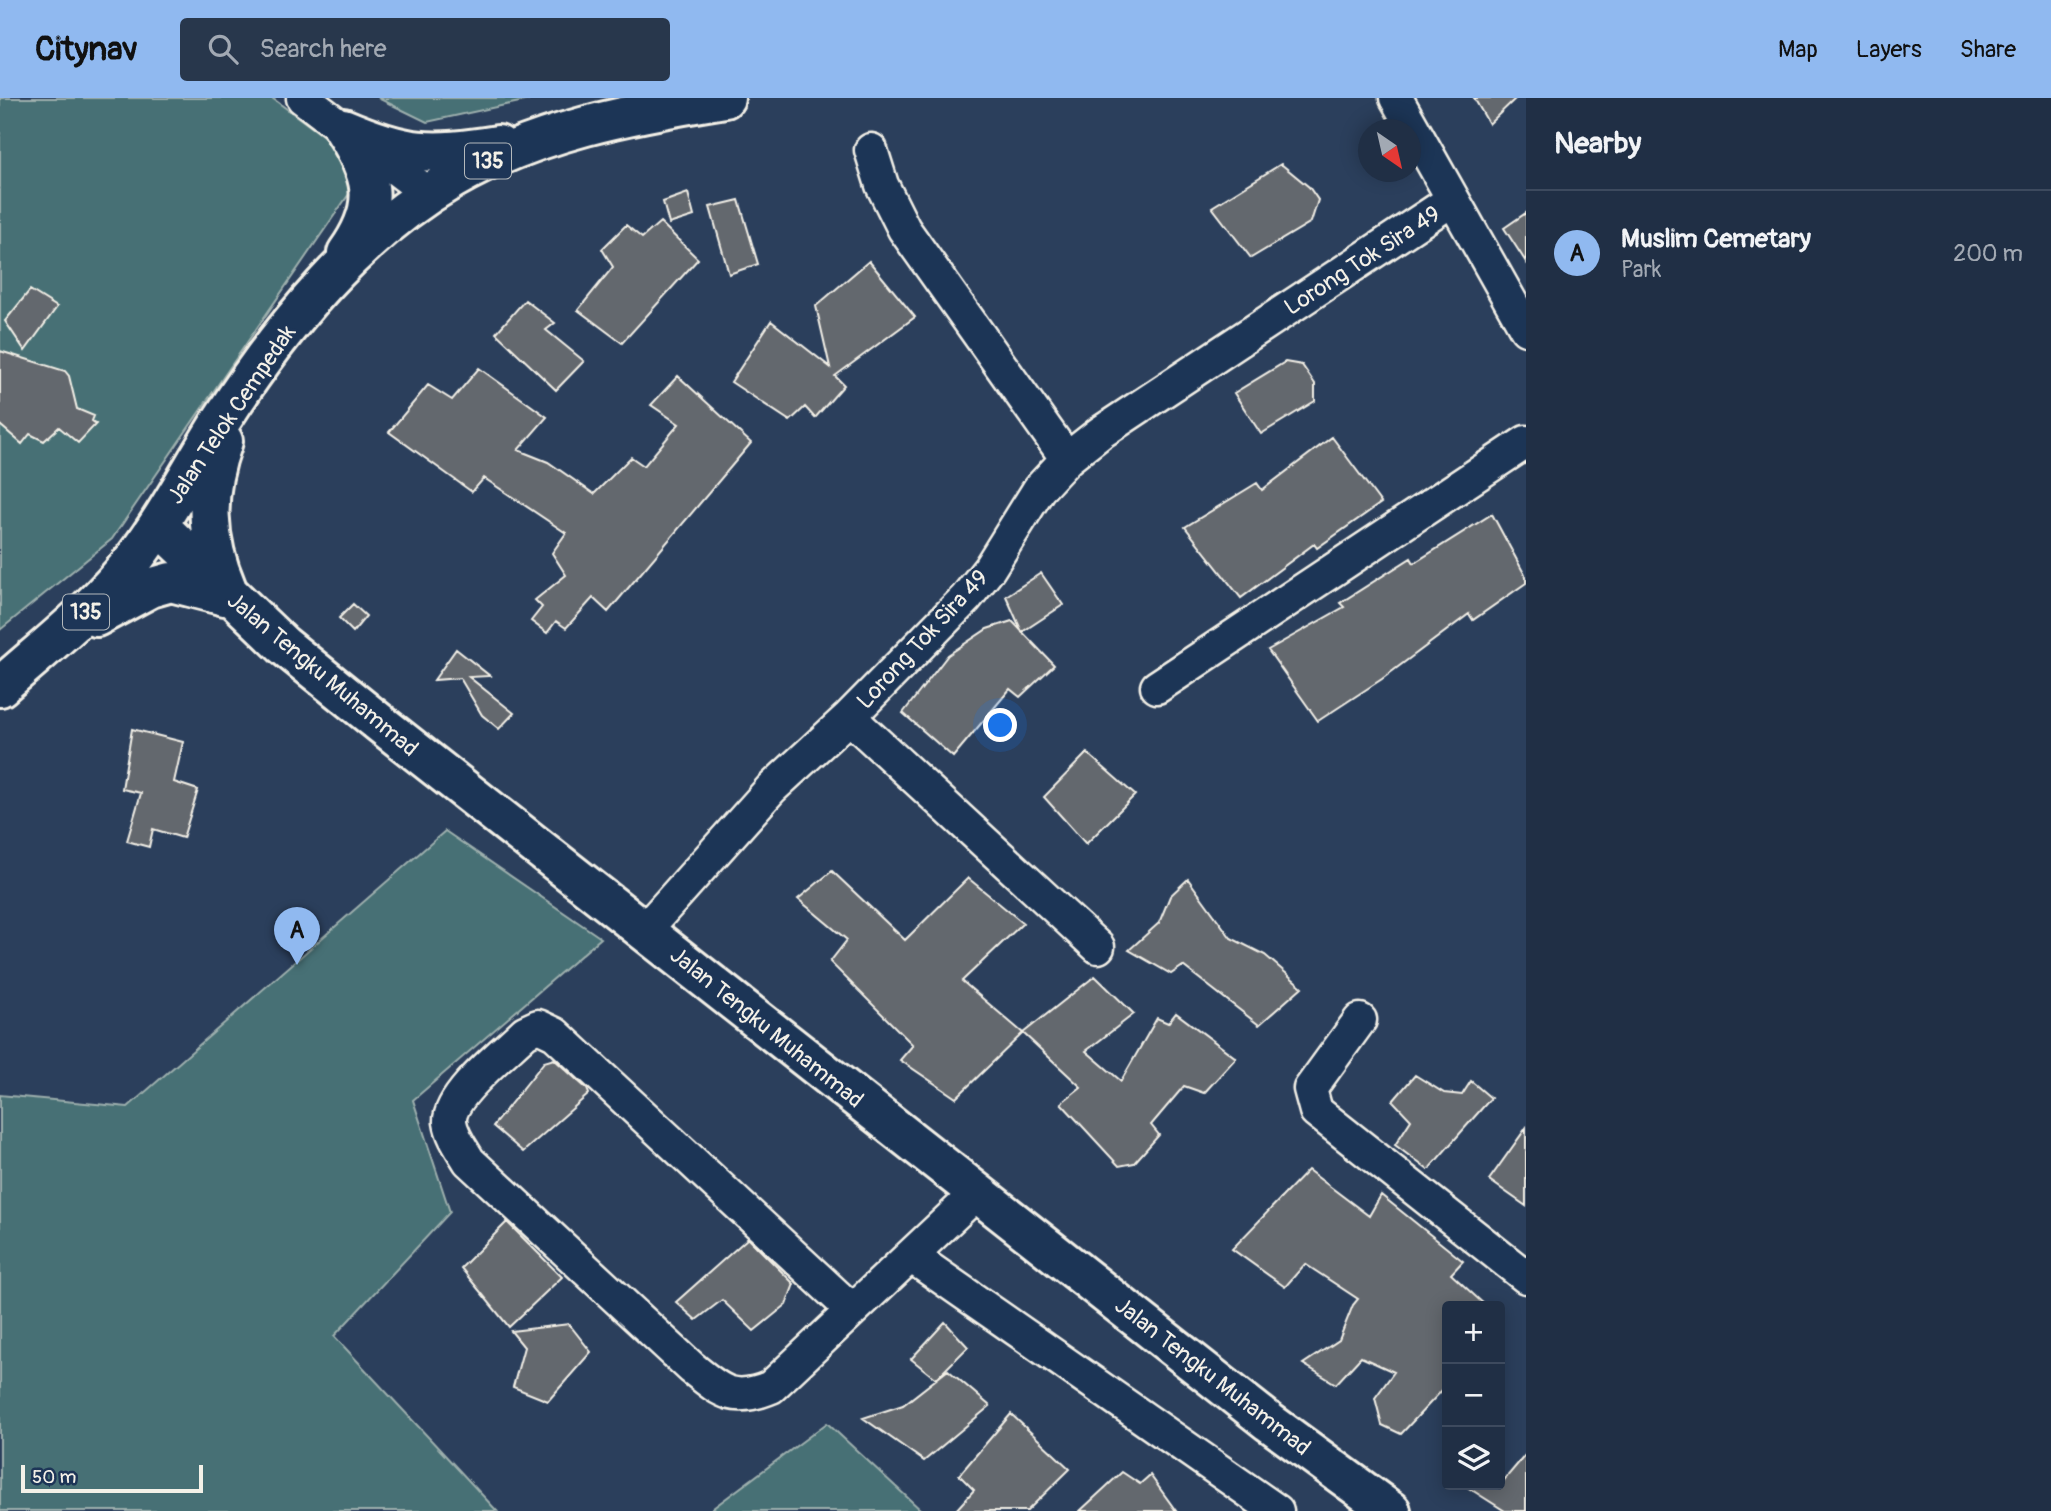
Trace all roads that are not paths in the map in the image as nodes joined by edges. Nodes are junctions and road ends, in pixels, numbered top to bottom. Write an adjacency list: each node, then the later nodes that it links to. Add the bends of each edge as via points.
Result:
1 (303, 98): 4 (street)
2 (726, 98): 5 (main road, Jalan Telok Cempedak / 135, via 641,112)
3 (1396, 98): 8 (street)
4 (342, 128): 5 (main road, via 411,152 445,153); 7 (street); 9 (main road, via 361,157 371,197 358,237)
5 (552, 137): 7 (main road, Jalan Telok Cempedak / 135, via 504,154)
6 (871, 150): 13 (street, via 882,186 904,229)
7 (429, 194): 9 (main road, Jalan Telok Cempedak / 135, via 368,242)
8 (1452, 200): 10 (street); 13 (street, Lorong Tok Sira 49)
9 (323, 286): 11 (main road, Jalan Telok Cempedak / 135)
10 (1526, 329)
11 (250, 377): 14 (main road, Jalan Telok Cempedak / 135); 15 (main road, via 216,461 209,493 212,545)
12 (1526, 442): 18 (street)
13 (1067, 459): 19 (street, Lorong Tok Sira 49, via 1039,489 966,598)
14 (158, 524): 15 (main road, Jalan Tengku Muhammad); 16 (main road, Jalan Telok Cempedak / 135, via 114,583)
15 (231, 598): 16 (main road, via 171,582 149,587); 20 (main road, Jalan Tengku Muhammad, via 360,708)
16 (40, 652): 17 (main road, Jalan Telok Cempedak / 135)
17 (0, 687)
18 (1157, 687)
19 (849, 717): 20 (street, Lorong Tok Sira 49, via 756,804); 21 (street)
20 (645, 930): 23 (main road, Jalan Tengku Muhammad)
21 (1098, 947)
22 (1360, 1020): 25 (street, via 1310,1089 1316,1111)
23 (977, 1193): 24 (street); 28 (main road, Jalan Tengku Muhammad, via 1269,1422)
24 (911, 1256): 26 (street); 27 (street)
25 (1526, 1277)
26 (852, 1310): 26 (street, via 771,1387 750,1396 729,1395 692,1368 469,1161 450,1120 455,1101 525,1032 538,1026 555,1034)
27 (1255, 1505)
28 (1391, 1511)

